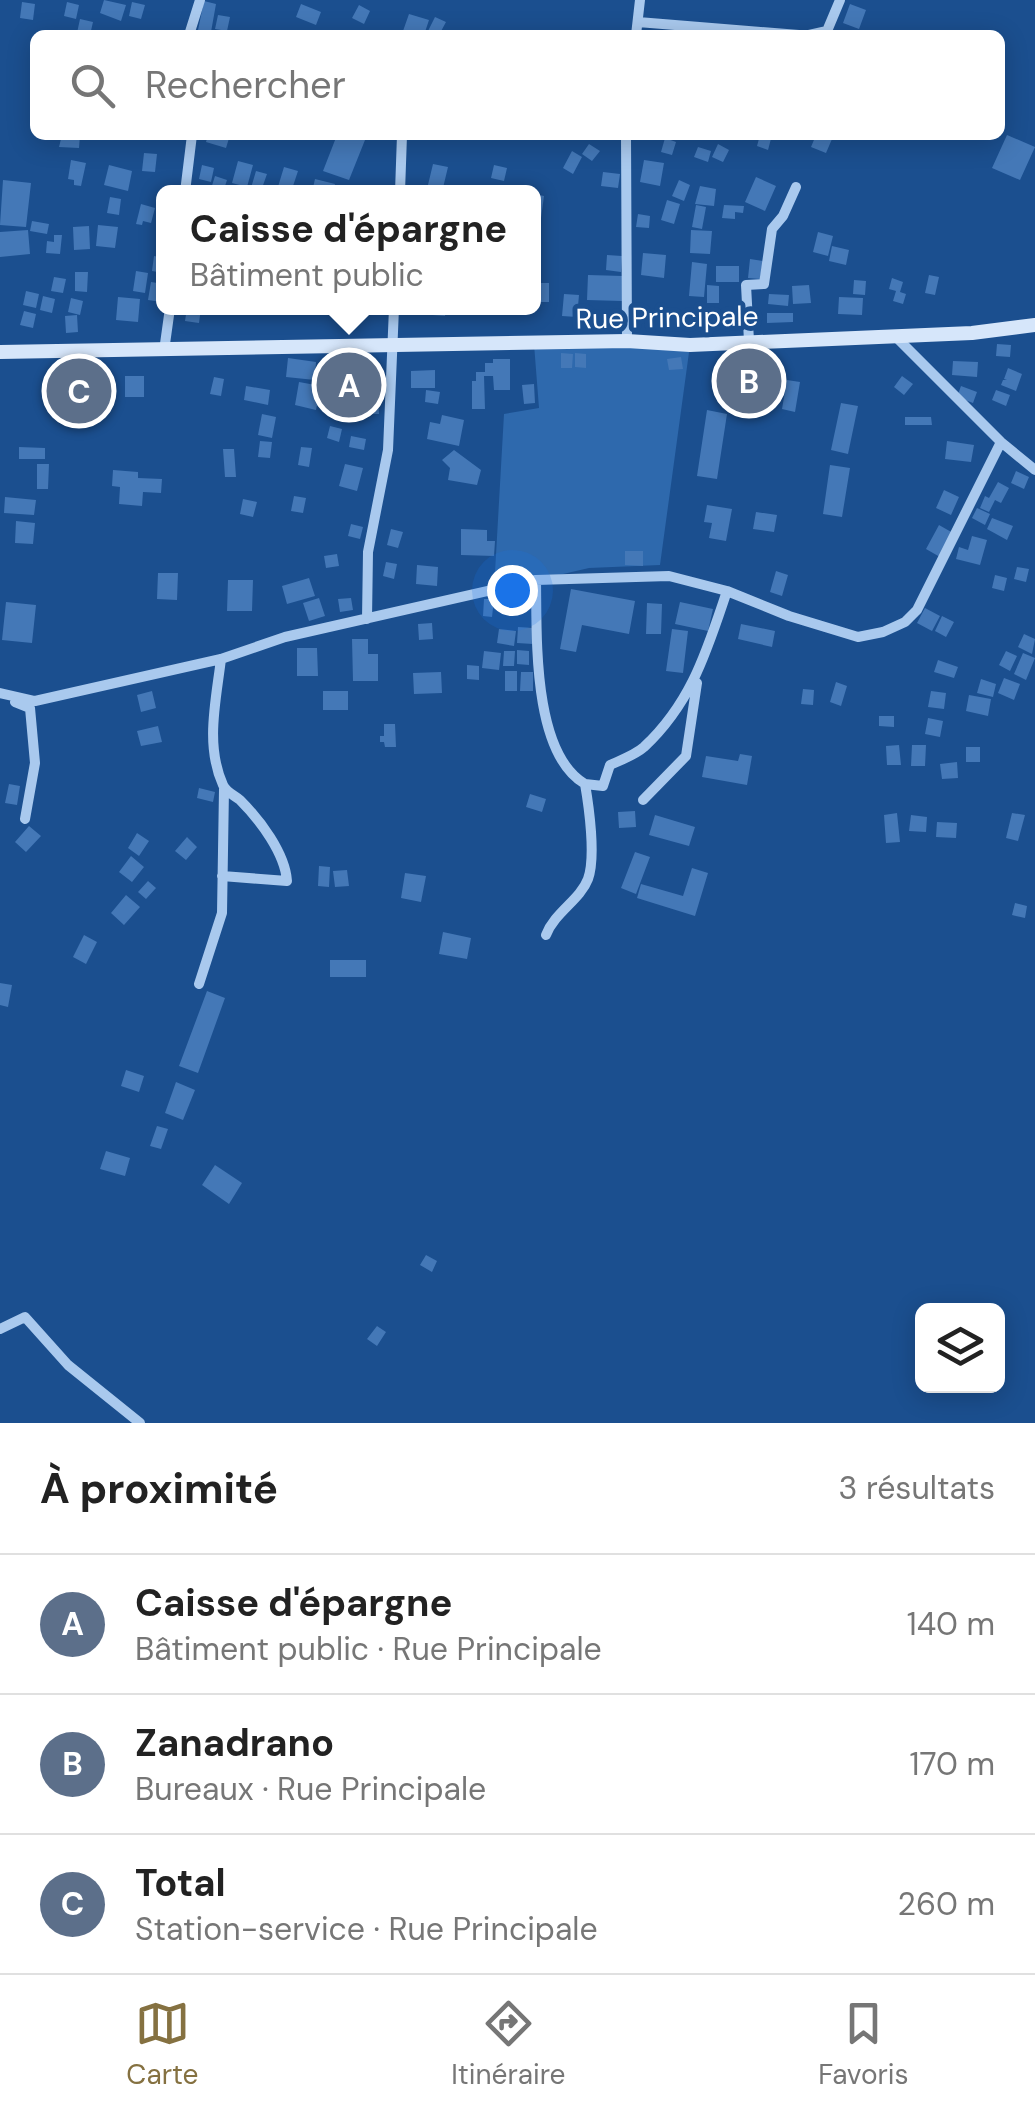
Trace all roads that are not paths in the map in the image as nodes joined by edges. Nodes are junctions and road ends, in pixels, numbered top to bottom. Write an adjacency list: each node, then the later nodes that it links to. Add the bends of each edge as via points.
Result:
1 (200, 0): 5 (street)
2 (640, 0): 4 (street)
3 (840, 0): 7 (street)
4 (637, 29): 6 (street)
5 (191, 30)
6 (664, 30)
7 (828, 30)
8 (191, 140): 11 (street)
9 (402, 140): 12 (street)
10 (626, 140): 18 (street)
11 (185, 185)
12 (400, 185)
13 (796, 186): 19 (street, via 772,229 764,284 746,285)
14 (169, 315): 21 (street)
15 (394, 315): 20 (street)
16 (1035, 326): 17 (main road, Rue Principale)
17 (894, 336): 19 (main road, Rue Principale); 23 (street)
18 (627, 341): 19 (main road, Rue Principale); 20 (main road, Rue Principale)
19 (749, 341)
20 (392, 347): 21 (main road, Rue Principale); 27 (street, via 388,450 368,552)
21 (164, 351): 22 (main road, Rue Principale)
22 (0, 352)
23 (1001, 442): 24 (street); 26 (street, via 934,582 904,622 858,636)
24 (1035, 470)
25 (536, 580): 26 (street, via 669,576); 27 (street); 31 (street, via 542,692 552,741 569,775)
26 (727, 591): 29 (street)
27 (367, 619): 28 (street)
28 (221, 659): 30 (street, via 34,701); 32 (street, via 212,738)
29 (698, 677): 31 (street, via 642,748 610,765 603,786); 33 (street, via 686,756)
30 (0, 695): 34 (street, via 30,708 35,763)
31 (585, 784): 36 (street, via 588,879)
32 (224, 789): 35 (street); 35 (street, via 274,844 287,882)
33 (644, 800)
34 (26, 819)
35 (222, 876): 37 (street, via 222,913)
36 (546, 935)
37 (199, 984)
38 (0, 1329): 39 (street, via 25,1317 68,1366)
39 (140, 1423)

